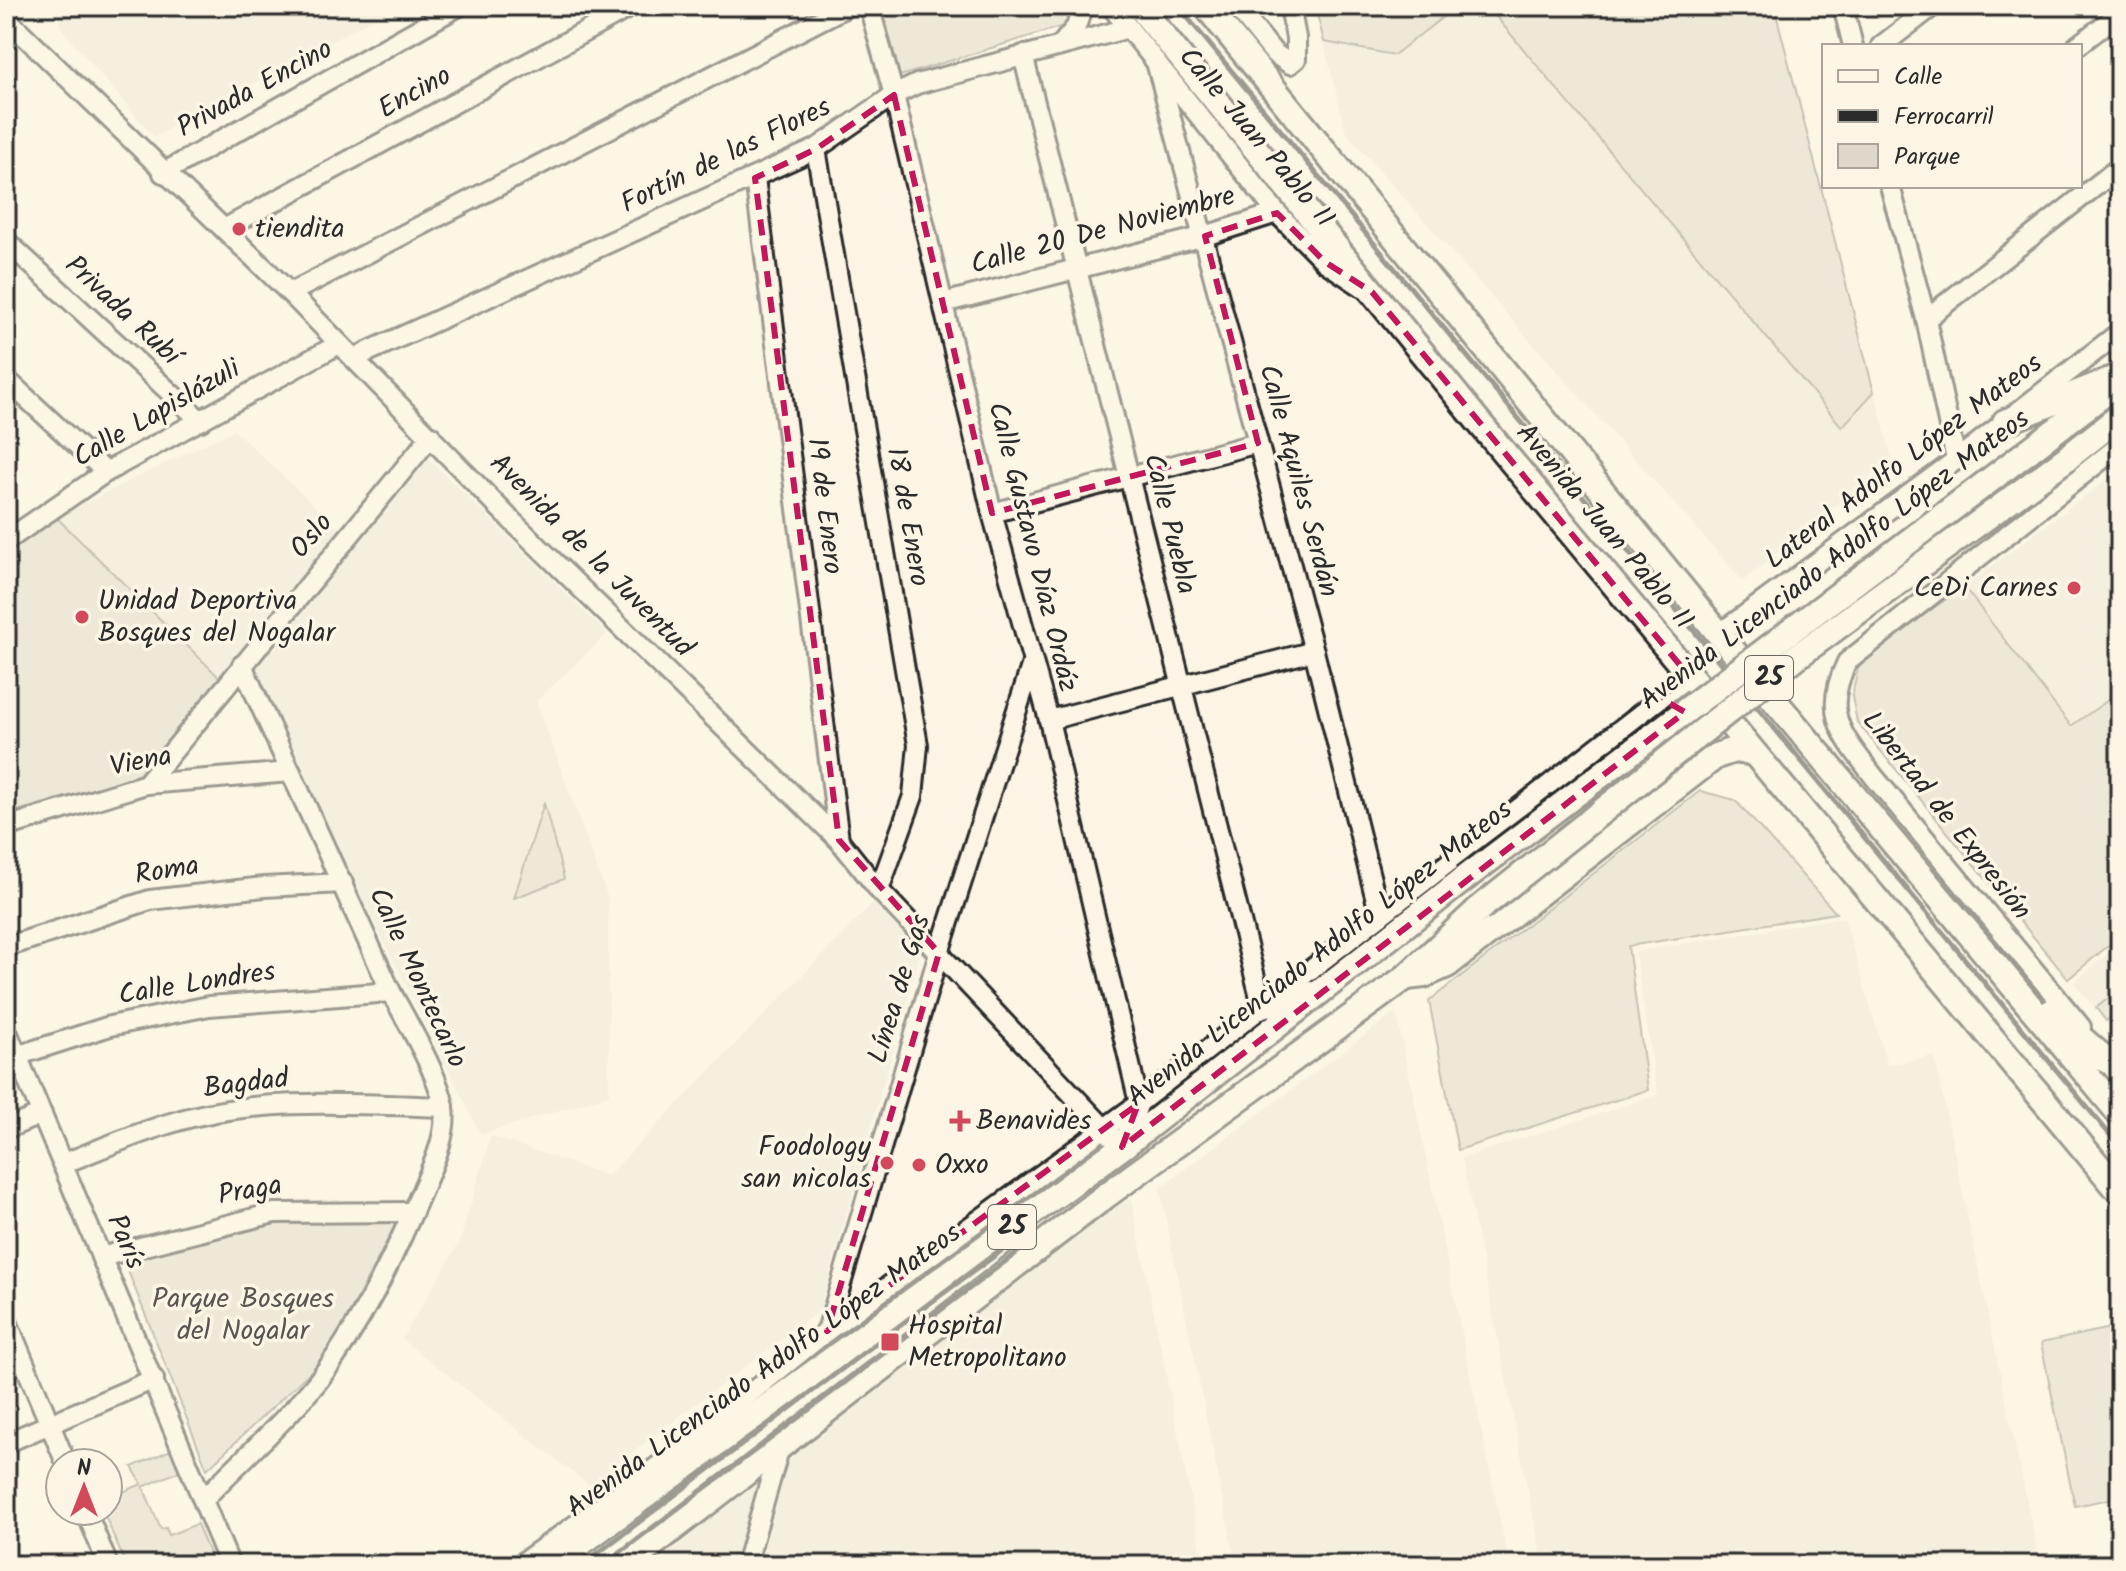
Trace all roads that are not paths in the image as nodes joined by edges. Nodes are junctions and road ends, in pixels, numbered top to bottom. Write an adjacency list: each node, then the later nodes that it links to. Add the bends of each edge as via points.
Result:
1 (459, 6): 24 (street, Privada Encino)
2 (632, 6): 28 (street, Encino)
3 (848, 6): 33 (street)
4 (869, 6): 21 (street, Calle Gustavo Díaz Ordáz)
5 (1083, 6): 18 (street, via 1076,27)
6 (1111, 6): 13 (street, Calle Juan Pablo II)
7 (1206, 6): 52 (main road, Avenida Juan Pablo II)
8 (1236, 6): 9 (street, via 1274,53 1293,63 1297,47)
9 (1290, 6)
10 (1843, 6): 15 (street)
11 (1933, 6): 16 (street)
12 (2120, 13): 17 (street)
13 (1134, 17): 18 (street, Fortín de las Flores); 20 (street, Calle Juan Pablo II); 32 (main road, Avenida Juan Pablo II)
14 (6, 18): 24 (street, Avenida de la Juventud)
15 (1852, 44)
16 (1884, 44)
17 (2080, 44)
18 (1060, 46): 19 (street, Fortín de las Flores)
19 (1023, 55): 21 (street, Fortín de las Flores); 31 (street, Calle Puebla)
20 (1156, 62): 27 (street, Calle Juan Pablo II); 29 (street, Calle Aquiles Serdán)
21 (894, 95): 22 (street, Fortín de las Flores); 34 (street, Calle Gustavo Díaz Ordáz)
22 (816, 149): 25 (street, Fortín de las Flores); 67 (street, 18 de Enero, via 917,726 913,796)
23 (2120, 167): 35 (street)
24 (163, 173): 28 (street, Avenida de la Juventud)
25 (755, 178): 38 (street, Fortín de las Flores); 65 (street, 19 de Enero)
26 (1892, 188): 35 (street)
27 (1277, 213): 29 (street, Calle 20 De Noviembre); 32 (street, Calle Juan Pablo II, via 1325,262)
28 (224, 229): 33 (street, Avenida de la Juventud)
29 (1205, 236): 31 (street, Calle 20 De Noviembre); 45 (street, Calle Aquiles Serdán)
30 (6, 241): 42 (street, Privada Rubí)
31 (1075, 269): 34 (street, Calle 20 De Noviembre); 49 (street, Calle Puebla)
32 (1372, 292): 56 (main road, Avenida Juan Pablo II)
33 (290, 293): 37 (street, Avenida de la Juventud)
34 (943, 303): 50 (street, Calle Gustavo Díaz Ordáz)
35 (1926, 319): 47 (street)
36 (2120, 332): 43 (street, Lateral Adolfo López Mateos)
37 (339, 344): 38 (street, Avenida de la Juventud); 42 (street, Calle Lapislázuli)
38 (354, 358): 44 (street, Avenida de la Juventud)
39 (6, 379): 48 (street)
40 (2120, 379): 43 (main road); 74 (main road, Avenida Licenciado Adolfo López Mateos / 25, bridge)
41 (2120, 416): 72 (main road, Avenida Licenciado Adolfo López Mateos / 25, bridge, via 1795,658 1479,909)
42 (201, 421): 48 (street, Calle Lapislázuli)
43 (2005, 422): 47 (street, Lateral Adolfo López Mateos)
44 (431, 436): 55 (street, Oslo); 65 (street, Avenida de la Juventud)
45 (1258, 443): 49 (street); 53 (street, Calle Aquiles Serdán)
46 (2120, 445): 78 (street, Libertad de Expresión, via 1847,662 1834,710 1844,737 1875,778)
47 (1956, 460): 52 (street, Lateral Adolfo López Mateos)
48 (106, 472): 51 (street, Calle Lapislázuli)
49 (1129, 477): 50 (street); 57 (street, Calle Puebla)
50 (992, 513): 54 (street, Calle Gustavo Díaz Ordáz)
51 (10, 530)
52 (1719, 634): 71 (main road, Avenida Juan Pablo II)
53 (1314, 651): 57 (street); 68 (street, Calle Aquiles Serdán)
54 (1032, 663): 59 (street, Calle Gustavo Díaz Ordáz); 70 (street, Línea de Gas)
55 (242, 665): 62 (street, Calle Montecarlo); 63 (street, Oslo)
56 (1689, 676): 58 (street); 60 (main road, Avenida Juan Pablo II)
57 (1181, 686): 59 (street); 75 (street, Calle Puebla)
58 (1655, 700): 61 (street, via 1694,721 1701,735); 68 (street)
59 (1049, 720): 79 (street, Calle Gustavo Díaz Ordáz)
60 (1753, 753): 61 (main road, via 1727,751); 87 (main road, Avenida Juan Pablo II)
61 (1703, 765): 72 (main road, via 1447,965)
62 (291, 772): 63 (street, Viena); 66 (street, Calle Montecarlo)
63 (146, 784): 64 (street, Viena)
64 (6, 827)
65 (839, 840): 67 (street, Avenida de la Juventud)
66 (343, 883): 69 (street, Roma, via 150,900); 73 (street, Calle Montecarlo)
67 (879, 890): 70 (street, Avenida de la Juventud)
68 (1380, 916): 75 (street)
69 (6, 947)
70 (939, 953): 83 (street, Avenida de la Juventud); 91 (street, Línea de Gas)
71 (2001, 968): 78 (main road); 82 (main road, Avenida Juan Pablo II)
72 (1406, 977): 96 (main road, Avenida Licenciado Adolfo López Mateos / 25, via 1104,1197)
73 (391, 992): 77 (street, Calle Londres, via 209,1006 110,1026); 80 (street, Calle Montecarlo, via 420,1044)
74 (1318, 993): 75 (main road); 85 (main road, Avenida Licenciado Adolfo López Mateos / 25)
75 (1262, 1005): 79 (street)
76 (6, 1029): 77 (street, París)
77 (16, 1056): 81 (street, París)
78 (2113, 1068)
79 (1139, 1103): 83 (street); 85 (street)
80 (444, 1107): 86 (street, Bagdad, via 314,1105 217,1113 172,1122); 88 (street, Calle Montecarlo, via 435,1161)
81 (42, 1114): 84 (street); 86 (street, París)
82 (2120, 1114)
83 (1106, 1128): 85 (street, Avenida de la Juventud); 91 (street)
84 (6, 1129)
85 (1122, 1147): 102 (main road, Avenida Licenciado Adolfo López Mateos / 25)
86 (62, 1164): 89 (street, París)
87 (2120, 1192)
88 (413, 1212): 89 (street, Praga, via 274,1213); 97 (street, Calle Montecarlo, via 338,1354)
89 (101, 1257): 92 (street, París)
90 (6, 1319): 93 (street)
91 (827, 1331): 101 (street, via 679,1451)
92 (154, 1379): 93 (street); 97 (street, París)
93 (49, 1423): 94 (street); 95 (street)
94 (6, 1443)
95 (59, 1447)
96 (779, 1450): 103 (main road, Avenida Licenciado Adolfo López Mateos / 25); 104 (street)
97 (204, 1499): 100 (street, París)
98 (93, 1527): 99 (street)
99 (108, 1565)
100 (230, 1565)
101 (519, 1565)
102 (551, 1565)
103 (626, 1565)
104 (746, 1565)

